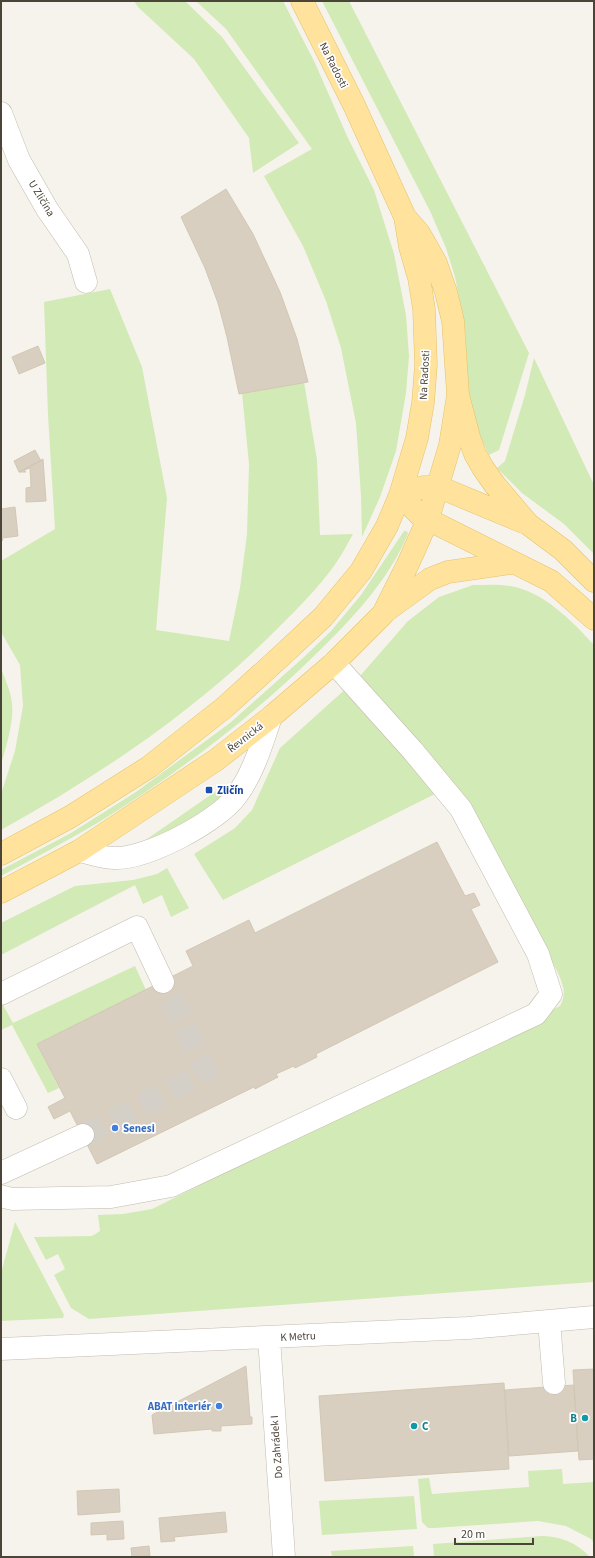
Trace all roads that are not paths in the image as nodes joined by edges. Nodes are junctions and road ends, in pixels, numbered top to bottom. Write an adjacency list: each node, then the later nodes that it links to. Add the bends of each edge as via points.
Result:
1 (302, 1): 3 (main road, Na Radosti, via 354,105)
2 (1, 113): 4 (street, U Zličína, via 19,160 47,209 78,254)
3 (405, 217): 5 (main road, Na Radosti, via 419,232 428,248 446,292 453,321); 7 (main road, Na Radosti, via 424,309 426,365 417,438)
4 (86, 282)
5 (458, 395): 6 (main road, Na Radosti, via 450,445); 9 (main road, Na Radosti, via 475,454 495,485)
6 (439, 487): 7 (main road, via 423,487); 8 (main road, Na Radosti); 9 (main road)
7 (400, 495): 8 (main road, via 414,511); 17 (main road, via 387,526 361,571 323,617 274,663 225,707 149,767 70,817)
8 (428, 519): 10 (main road); 12 (main road, Řevnická)
9 (528, 524): 11 (main road, Na Radosti, via 563,550)
10 (511, 562): 12 (main road, via 448,572 430,579); 13 (main road, via 551,581)
11 (594, 581)
12 (383, 614): 14 (main road, Řevnická)
13 (594, 619)
14 (334, 663): 15 (main road, Řevnická); 25 (street, via 413,750 461,809 538,954 551,994 536,1014 171,1186 111,1196 12,1199)
15 (271, 717): 16 (main road, Řevnická, via 216,760); 16 (street, via 245,783 226,808 189,832 141,854 115,858)
16 (79, 851): 18 (main road, Řevnická)
17 (1, 854)
18 (1, 892)
19 (163, 982): 20 (street, via 137,927)
20 (1, 994)
21 (1, 1079): 22 (street)
22 (16, 1108)
23 (83, 1134): 24 (street)
24 (1, 1173)
25 (1, 1196)
26 (594, 1317): 27 (street, K Metru)
27 (549, 1321): 28 (street, K Metru, via 468,1328); 30 (street)
28 (269, 1338): 29 (street, K Metru); 31 (street, Do Zahrádek I)
29 (1, 1349)
30 (554, 1383)
31 (284, 1557)

